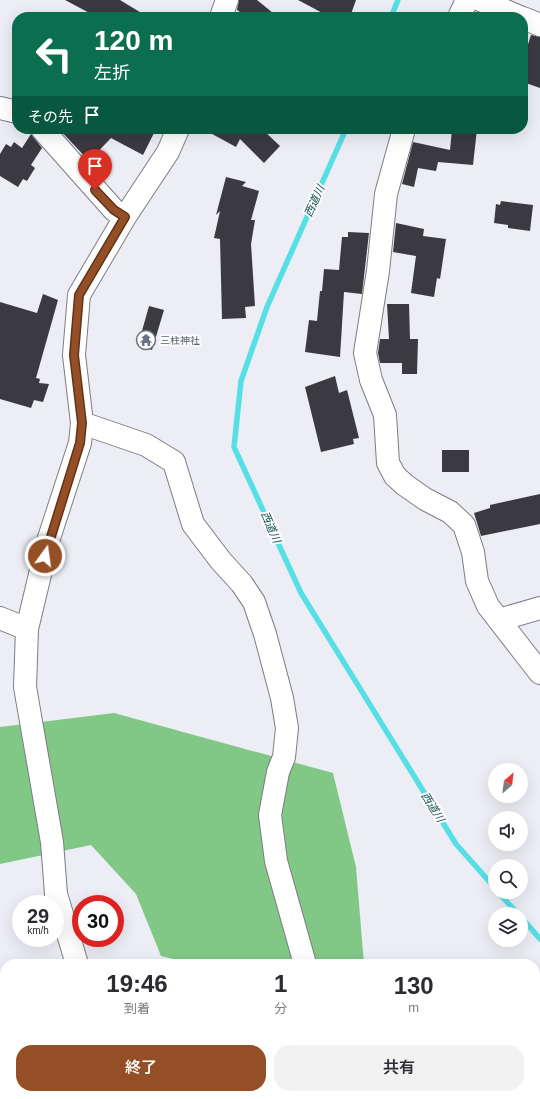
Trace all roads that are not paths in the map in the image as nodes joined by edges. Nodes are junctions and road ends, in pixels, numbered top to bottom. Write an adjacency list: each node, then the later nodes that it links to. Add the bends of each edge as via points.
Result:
1 (227, 0): 4 (street)
2 (467, 0): 5 (street)
3 (480, 0): 6 (street)
4 (223, 12)
5 (461, 12)
6 (517, 12)
7 (528, 19): 8 (street)
8 (540, 26)
9 (0, 108): 10 (street)
10 (12, 111)
11 (46, 134): 14 (street, via 114,210)
12 (176, 134): 14 (street, via 168,152)
13 (403, 134): 18 (street, via 386,194 378,272 365,353 371,380 385,415 388,463 394,476 425,499 450,512 464,525 477,581 488,606)
14 (125, 217): 15 (street, via 79,295 74,355)
15 (82, 423): 19 (street, via 80,443 48,541); 22 (street, via 146,446 174,462 193,524 254,602 280,691 287,728 284,757 278,772 270,815 276,861)
16 (540, 608): 18 (street)
17 (0, 618): 19 (street)
18 (500, 620): 20 (street)
19 (28, 629): 21 (street, via 25,687 52,842 56,894)
20 (540, 674)
21 (76, 959)
22 (304, 959)

